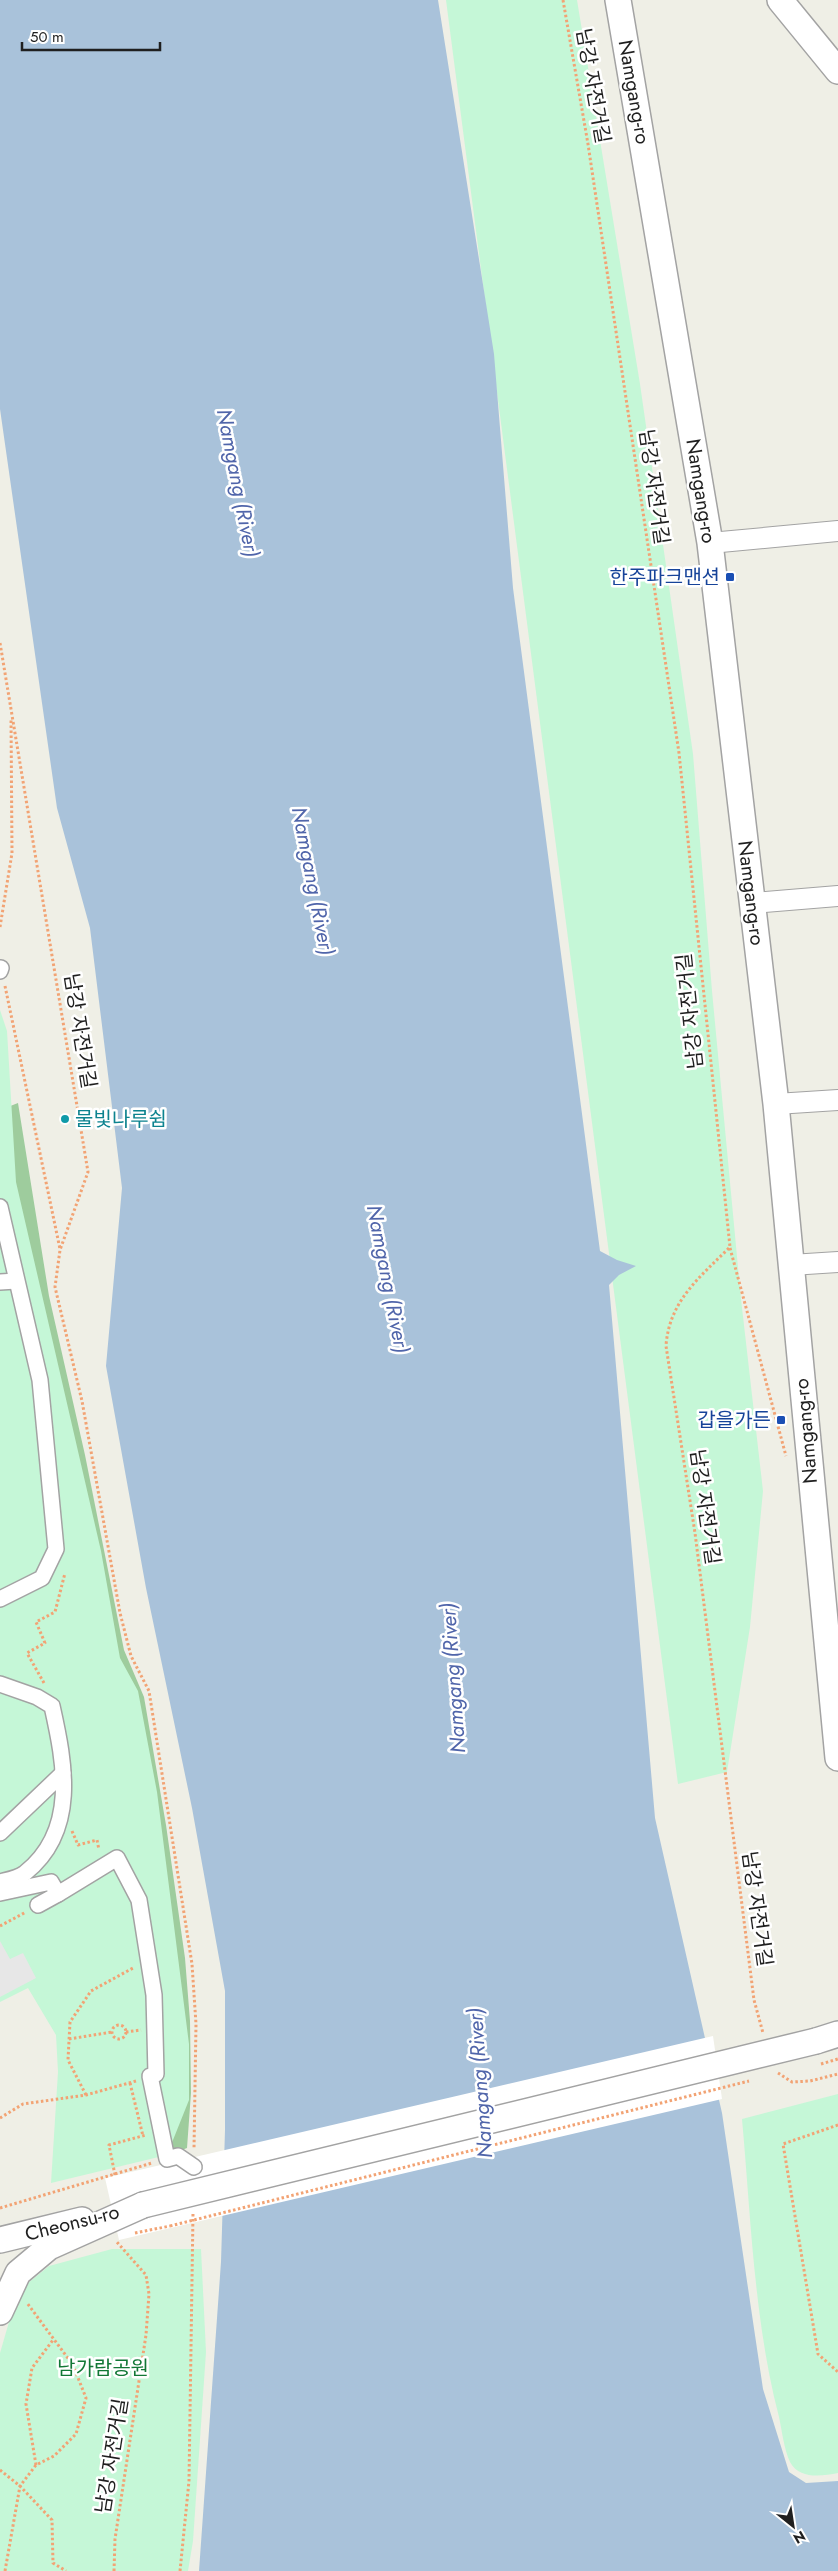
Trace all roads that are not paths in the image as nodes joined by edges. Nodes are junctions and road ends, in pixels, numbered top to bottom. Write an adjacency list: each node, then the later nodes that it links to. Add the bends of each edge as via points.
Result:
1 (618, 0): 5 (street, Namgang-ro)
2 (780, 0): 3 (street)
3 (838, 71)
4 (838, 531): 5 (street)
5 (710, 543): 7 (street, Namgang-ro)
6 (838, 896): 7 (street)
7 (752, 903): 9 (street, Namgang-ro)
8 (838, 1100): 9 (street)
9 (776, 1104): 12 (street, Namgang-ro)
10 (0, 1207): 13 (street)
11 (838, 1262): 12 (street)
12 (791, 1265): 16 (street, Namgang-ro)
13 (16, 1281): 14 (street); 15 (street, via 40,1380 56,1549 42,1578)
14 (0, 1282)
15 (0, 1599)
16 (831, 1611): 18 (street, Namgang-ro)
17 (0, 1684): 19 (street, via 37,1696 52,1706)
18 (838, 1758)
19 (63, 1773): 20 (street); 21 (street, via 63,1813 46,1852 24,1874)
20 (0, 1833)
21 (0, 1882)
22 (0, 1893): 23 (street, via 51,1882)
23 (58, 1894): 24 (street); 26 (street, via 117,1858 139,1900 154,1996 153,2075 161,2131 167,2159 178,2156)
24 (38, 1905)
25 (827, 2040): 27 (street, bridge)
26 (194, 2167)
27 (143, 2205): 28 (street, Cheonsu-ro); 29 (street, via 50,2247 18,2273)
28 (0, 2240)
29 (0, 2312)

